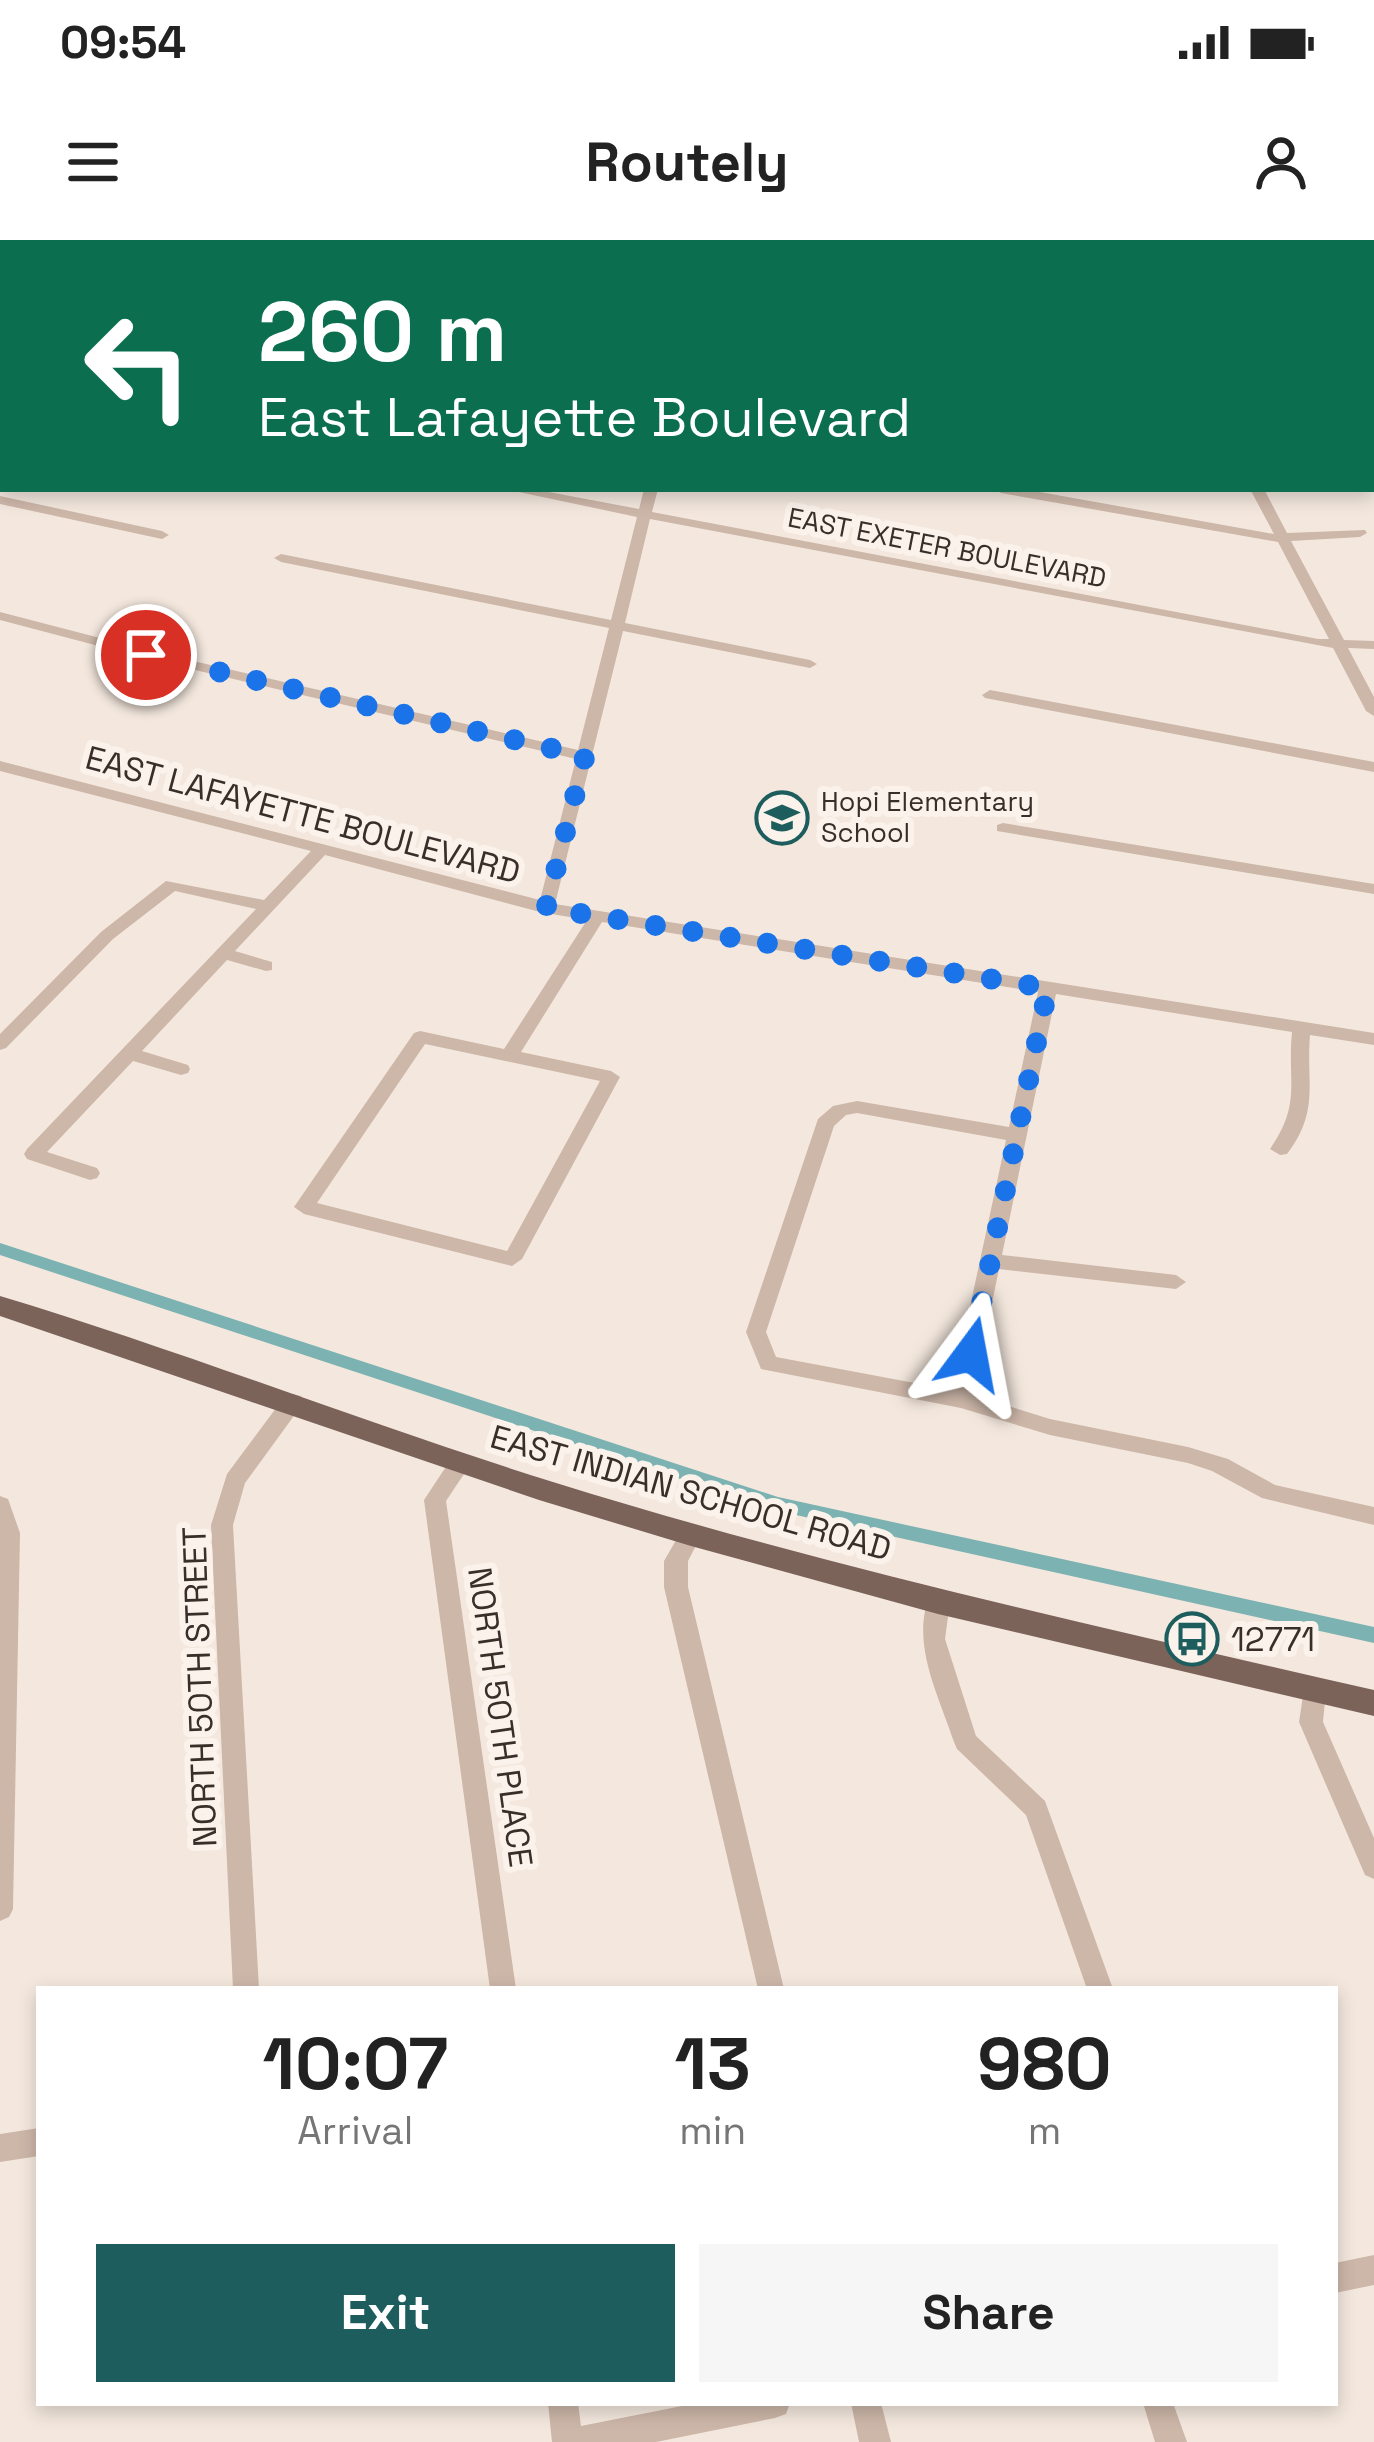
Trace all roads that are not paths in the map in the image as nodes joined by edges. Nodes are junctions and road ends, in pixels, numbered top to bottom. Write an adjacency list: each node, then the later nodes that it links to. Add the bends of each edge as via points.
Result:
1 (528, 492): 6 (street, EAST EXETER BOULEVARD)
2 (649, 492): 6 (street)
3 (1018, 492): 9 (street)
4 (1259, 492): 9 (street)
5 (3, 498): 8 (street)
6 (644, 514): 12 (street); 14 (street, EAST EXETER BOULEVARD)
7 (1360, 532): 9 (street)
8 (162, 535)
9 (1284, 540): 14 (street)
10 (281, 558): 12 (street)
11 (0, 616): 18 (street)
12 (615, 629): 15 (street); 18 (street)
13 (1374, 645): 14 (street, EAST EXETER BOULEVARD)
14 (1340, 646): 17 (street)
15 (810, 664)
16 (990, 695): 20 (street)
17 (1374, 711)
18 (585, 756): 24 (street)
19 (0, 766): 22 (street, EAST LAFAYETTE BOULEVARD)
20 (1374, 766)
21 (1003, 828): 23 (street)
22 (321, 850): 24 (street, EAST LAFAYETTE BOULEVARD); 25 (street)
23 (1374, 889)
24 (546, 908): 26 (street, EAST LAFAYETTE BOULEVARD)
25 (264, 910): 27 (street); 32 (street, via 172,885 157,892)
26 (597, 916): 29 (street, EAST LAFAYETTE BOULEVARD); 34 (street)
27 (222, 953): 28 (street); 33 (street)
28 (266, 966)
29 (1048, 988): 30 (street, EAST LAFAYETTE BOULEVARD); 36 (street)
30 (1301, 1028): 31 (street, EAST LAFAYETTE BOULEVARD); 37 (street, via 1298,1130)
31 (1374, 1039)
32 (0, 1044)
33 (128, 1053): 35 (street); 38 (street, via 34,1154)
34 (509, 1056): 34 (street, via 611,1077 512,1258 304,1207 420,1037)
35 (181, 1069)
36 (1017, 1135): 39 (street); 42 (street, via 840,1110 825,1123 756,1332 767,1363)
37 (1280, 1149)
38 (90, 1173)
39 (993, 1261): 40 (street); 42 (street)
40 (1176, 1282)
41 (0, 1306): 43 (main road, EAST INDIAN SCHOOL ROAD)
42 (961, 1400): 46 (street, via 1188,1455 1270,1492)
43 (293, 1402): 44 (main road, EAST INDIAN SCHOOL ROAD); 55 (street, NORTH 50TH STREET, via 236,1480 221,1525)
44 (461, 1462): 47 (main road, EAST INDIAN SCHOOL ROAD); 56 (street, NORTH 50TH PLACE, via 435,1500)
45 (0, 1505): 49 (street, via 9,1521)
46 (1374, 1516)
47 (691, 1534): 48 (main road, EAST INDIAN SCHOOL ROAD); 57 (street, via 676,1561 676,1587)
48 (938, 1602): 50 (main road, EAST INDIAN SCHOOL ROAD); 58 (street, via 933,1639 966,1742 1036,1810)
49 (5, 1629): 52 (street)
50 (1314, 1690): 51 (main road, EAST INDIAN SCHOOL ROAD); 53 (street, via 1311,1722)
51 (1374, 1703)
52 (2, 1809): 54 (street)
53 (1374, 1867)
54 (0, 1909)
55 (246, 1986)
56 (503, 1986)
57 (770, 1986)
58 (1099, 1986)
59 (36, 2142): 60 (street)
60 (0, 2148)
61 (1374, 2270): 62 (street)
62 (1338, 2277)
63 (562, 2406): 67 (street)
64 (760, 2406): 68 (street)
65 (867, 2406): 69 (street)
66 (1159, 2406): 70 (street)
67 (568, 2442)
68 (578, 2442)
69 (875, 2442)
70 (1171, 2442)

